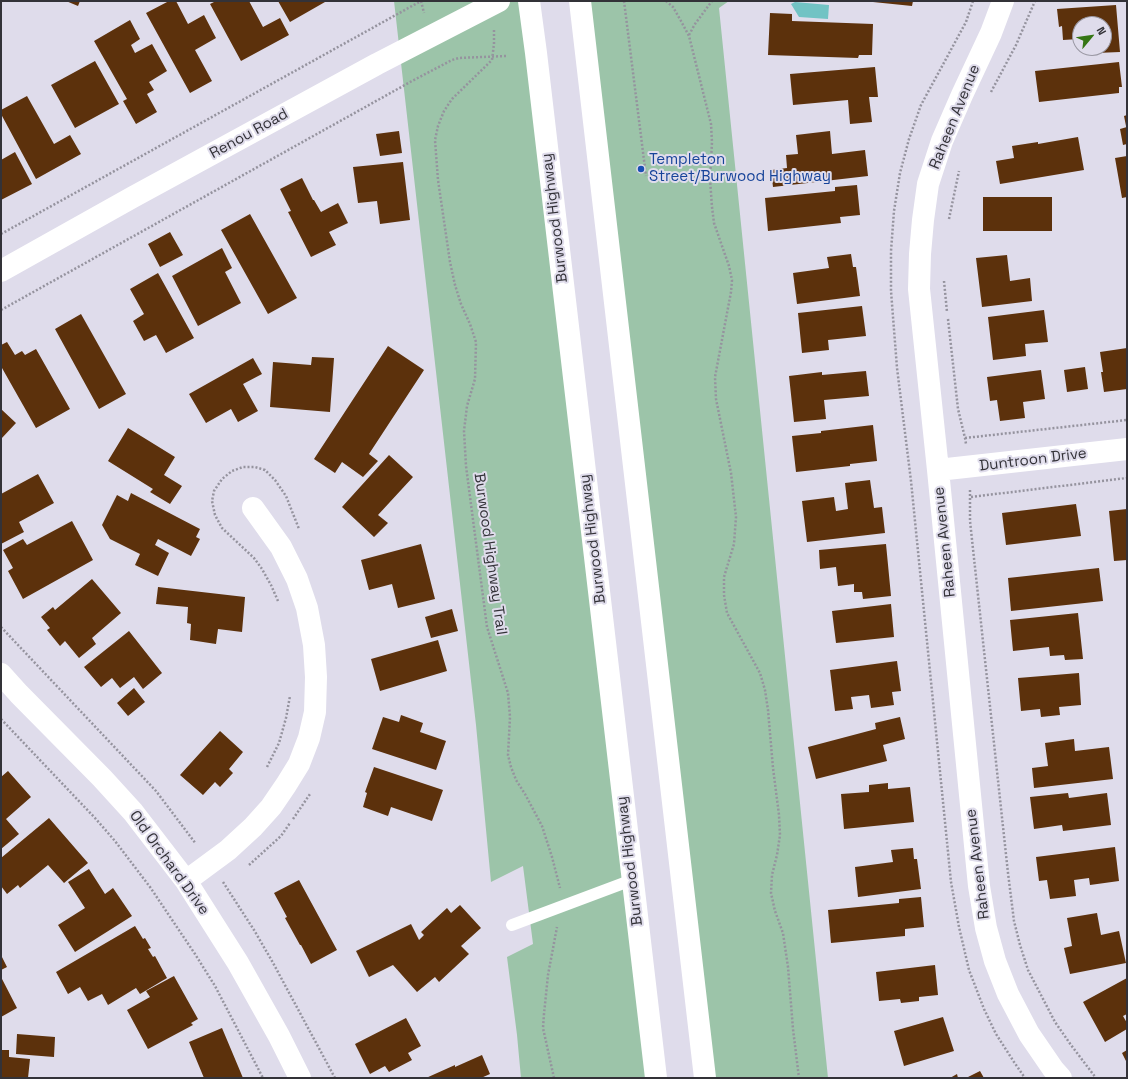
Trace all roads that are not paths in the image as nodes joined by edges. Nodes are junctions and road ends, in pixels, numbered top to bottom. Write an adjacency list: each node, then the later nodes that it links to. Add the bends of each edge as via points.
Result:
1 (499, 1): 5 (main road, Renou Road, via 377,64)
2 (529, 1): 10 (main road, Burwood Highway)
3 (580, 1): 15 (main road)
4 (1003, 1): 7 (main road, Raheen Avenue, via 942,141 928,184 919,289)
5 (1, 271)
6 (1127, 449): 7 (main road, Duntroon Drive)
7 (938, 470): 16 (main road, Raheen Avenue, via 979,886 986,928 1008,994 1029,1034)
8 (253, 508): 11 (main road, via 281,547 297,579 307,608 314,645 314,712 309,738 299,764 271,807 228,850)
9 (1, 674): 11 (main road, Old Orchard Drive, via 133,812)
10 (632, 880): 12 (lane); 14 (main road, Burwood Highway)
11 (186, 881): 13 (main road, Old Orchard Drive, via 238,963)
12 (512, 925)
13 (300, 1078)
14 (656, 1078)
15 (705, 1078)
16 (1061, 1078)

